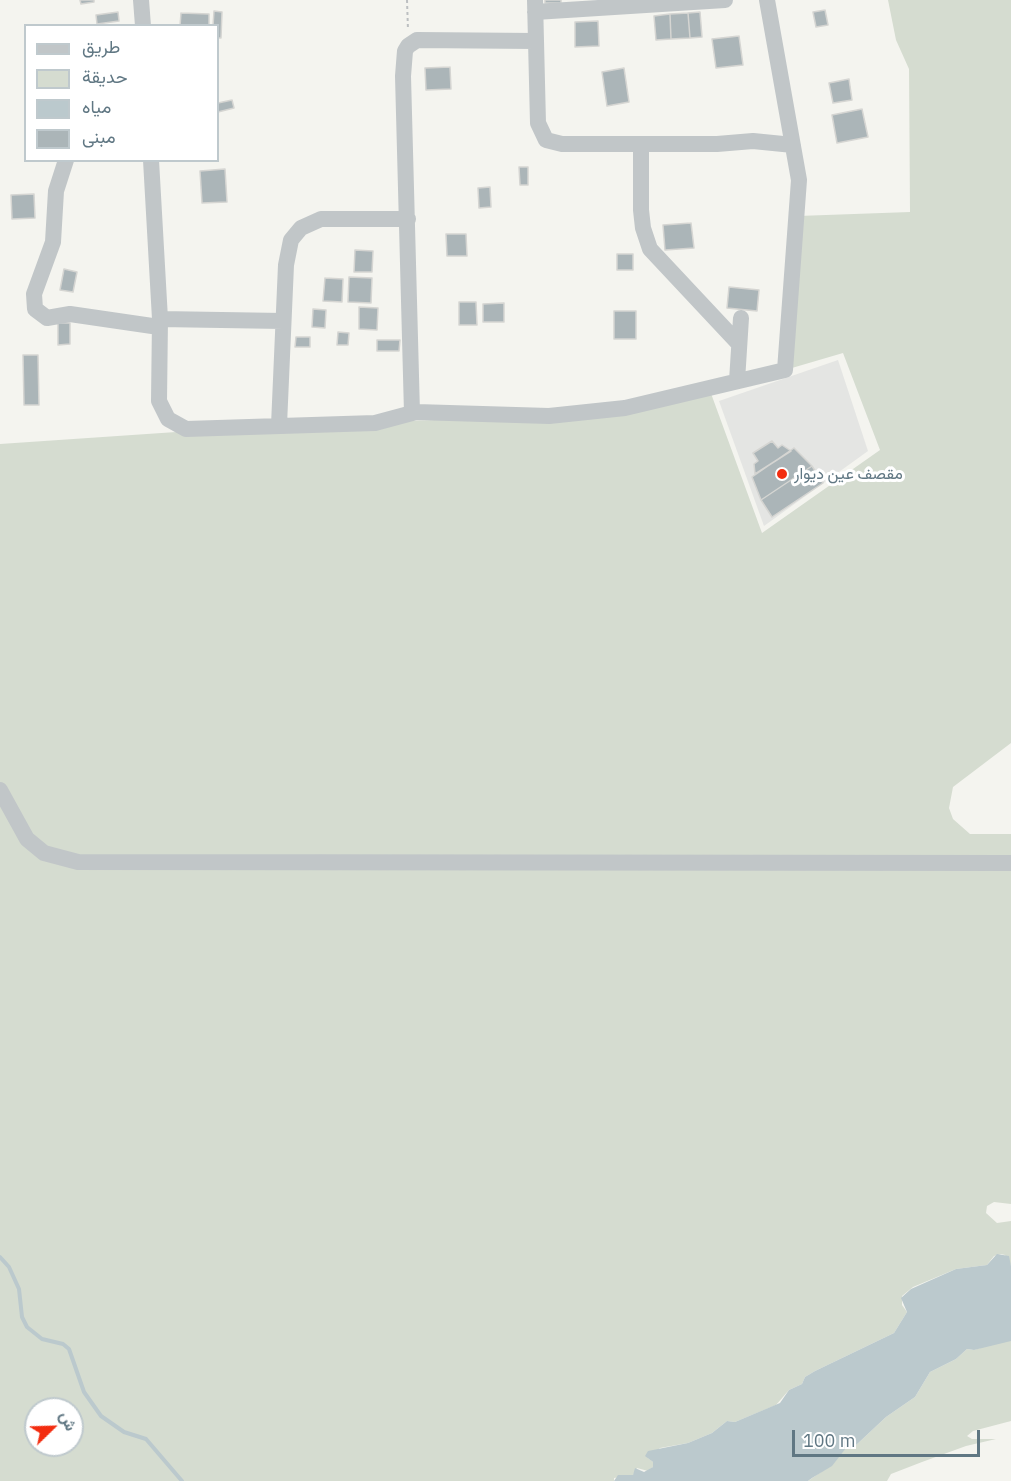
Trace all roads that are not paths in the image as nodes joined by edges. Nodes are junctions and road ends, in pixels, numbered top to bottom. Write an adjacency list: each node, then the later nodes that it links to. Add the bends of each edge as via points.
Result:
1 (141, 0): 5 (street)
2 (725, 0): 4 (street)
3 (767, 0): 8 (street)
4 (535, 6): 6 (street)
5 (143, 24)
6 (535, 41): 7 (street, via 538,123 542,136 562,144); 11 (street, via 424,40 408,46 403,76)
7 (641, 144): 8 (street, via 753,141); 15 (street, via 641,210 650,249)
8 (793, 145): 16 (street, via 799,195 785,370)
9 (65, 162): 14 (street, via 56,191 53,242 34,294 35,309 47,318 70,314)
10 (151, 162): 14 (street)
11 (408, 219): 13 (street, via 327,218 301,228 291,240 287,255); 17 (street)
12 (741, 318): 15 (street)
13 (283, 321): 14 (street); 18 (street)
14 (160, 323): 18 (street, via 159,401 172,423 201,431)
15 (739, 344): 16 (street)
16 (737, 381): 17 (street, via 625,408 549,416)
17 (412, 413): 18 (street, via 375,423)
18 (279, 425)
19 (0, 790): 20 (street, via 27,839 44,853 78,862)
20 (1011, 862)

